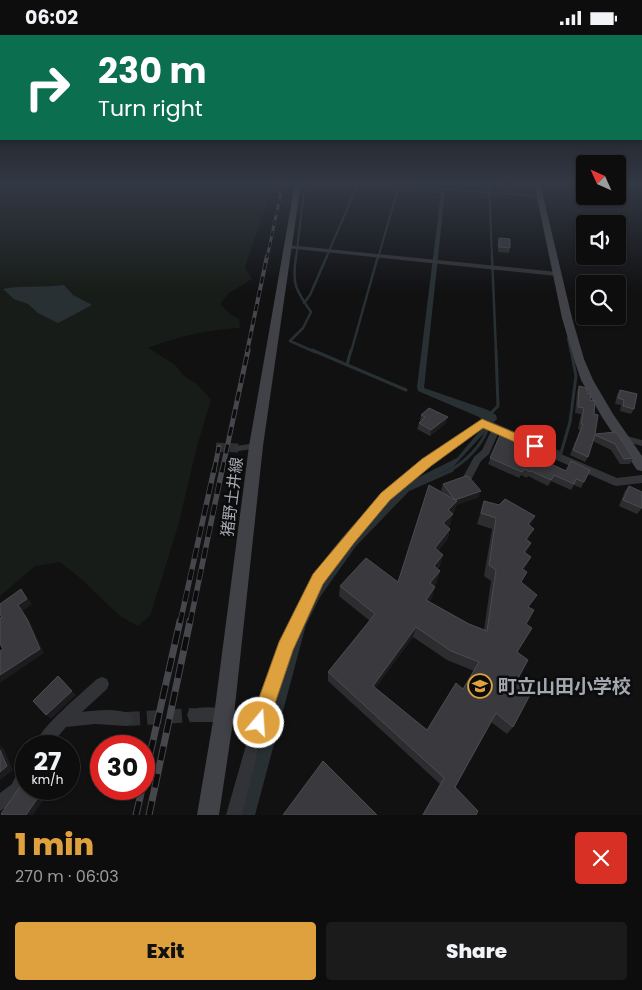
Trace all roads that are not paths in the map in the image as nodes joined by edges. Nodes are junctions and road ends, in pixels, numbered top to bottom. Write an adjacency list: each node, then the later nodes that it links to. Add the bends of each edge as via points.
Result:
1 (292, 219): 3 (main road, 猪野土井線)
2 (545, 219): 4 (main road)
3 (288, 247): 4 (street); 8 (main road, 猪野土井線)
4 (557, 274): 6 (main road, via 587,380)
5 (490, 426): 11 (street, via 486,452 477,459); 12 (street, via 616,482); 18 (street, via 426,462 385,497 349,539 318,579 285,648)
6 (623, 438): 7 (street); 10 (main road)
7 (642, 443)
8 (256, 447): 9 (street); 15 (main road, 猪野土井線)
9 (238, 448)
10 (642, 466)
11 (468, 477)
12 (642, 479)
13 (102, 684): 17 (street)
14 (194, 715): 15 (street)
15 (224, 715): 18 (street); 22 (main road, 猪野土井線)
16 (126, 719): 17 (street, via 95,717)
17 (62, 721): 19 (street)
18 (259, 723): 23 (street)
19 (51, 735)
20 (15, 791): 21 (street)
21 (0, 803)
22 (208, 815)
23 (234, 815)

